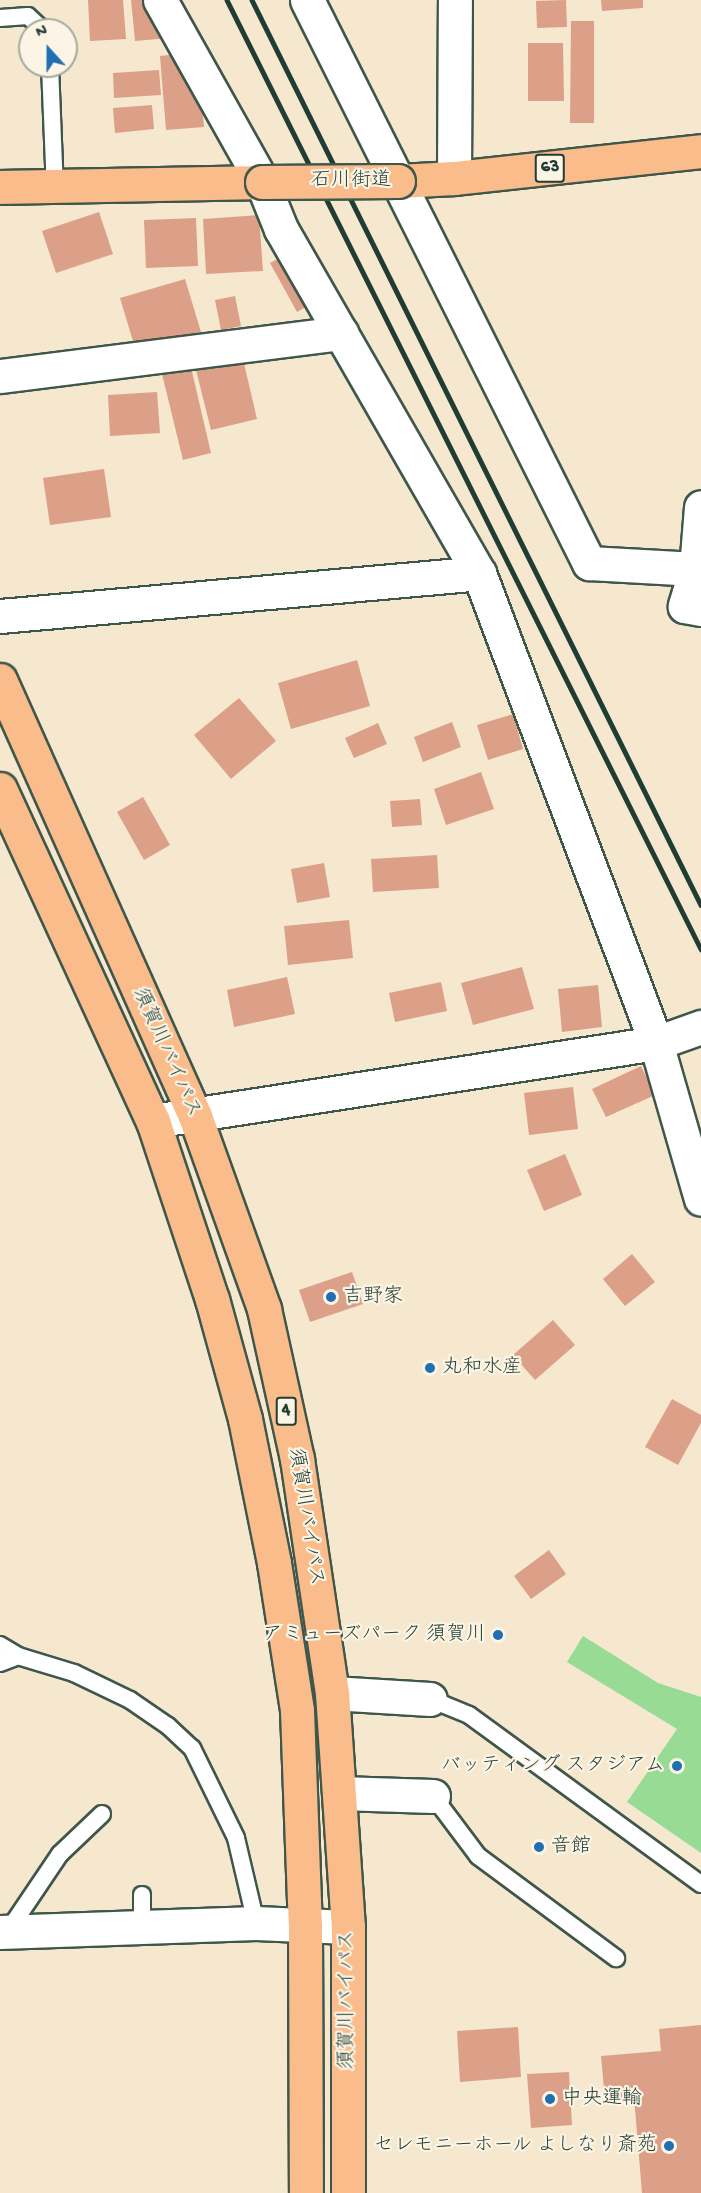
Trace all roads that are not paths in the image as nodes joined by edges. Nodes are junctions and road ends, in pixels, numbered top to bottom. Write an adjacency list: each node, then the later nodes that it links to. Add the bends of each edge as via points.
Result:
1 (160, 0): 10 (street)
2 (308, 0): 9 (street)
3 (455, 0): 8 (street)
4 (0, 18): 5 (lane)
5 (30, 18)
6 (50, 78): 12 (lane)
7 (701, 151): 8 (main road, 石川街道 / 63)
8 (454, 178): 9 (main road, 石川街道 / 63)
9 (398, 181): 10 (main road, 石川街道 / 63, bridge); 16 (street, via 589,563)
10 (262, 182): 12 (main road, 石川街道 / 63); 13 (street, via 281,229)
11 (0, 188): 12 (main road, 石川街道 / 63)
12 (55, 188)
13 (341, 333): 14 (street); 17 (street)
14 (0, 376)
15 (701, 507): 16 (street)
16 (696, 569): 18 (street, via 685,606)
17 (479, 573): 19 (street); 23 (street)
18 (701, 609)
19 (0, 616)
20 (0, 680): 24 (main road, 須賀川バイパス / 4)
21 (0, 789): 25 (main road, 須賀川バイパス / 4)
22 (701, 1027): 23 (street)
23 (656, 1043): 24 (street); 26 (street)
24 (195, 1116): 25 (street); 30 (main road, 須賀川バイパス / 4, via 264,1310 297,1459)
25 (153, 1121): 38 (main road, 須賀川バイパス / 4, via 212,1299 245,1419 274,1563 297,1710)
26 (701, 1199)
27 (0, 1645): 28 (lane)
28 (18, 1656): 29 (lane); 37 (lane, via 74,1673 130,1700 192,1748 236,1838)
29 (0, 1664)
30 (332, 1693): 31 (street); 32 (main road, 須賀川バイパス / 4)
31 (430, 1699): 35 (lane, via 469,1715)
32 (339, 1793): 33 (street); 39 (main road, 須賀川バイパス / 4)
33 (432, 1796): 42 (lane, via 478,1856)
34 (102, 1814): 41 (lane, via 60,1854)
35 (701, 1884)
36 (142, 1895): 40 (lane)
37 (256, 1923): 38 (street); 40 (street)
38 (305, 1926): 39 (street); 43 (main road, 須賀川バイパス / 4)
39 (348, 1927): 44 (main road, 須賀川バイパス / 4)
40 (142, 1928): 41 (street)
41 (4, 1932)
42 (616, 1958)
43 (306, 2193)
44 (348, 2193)

